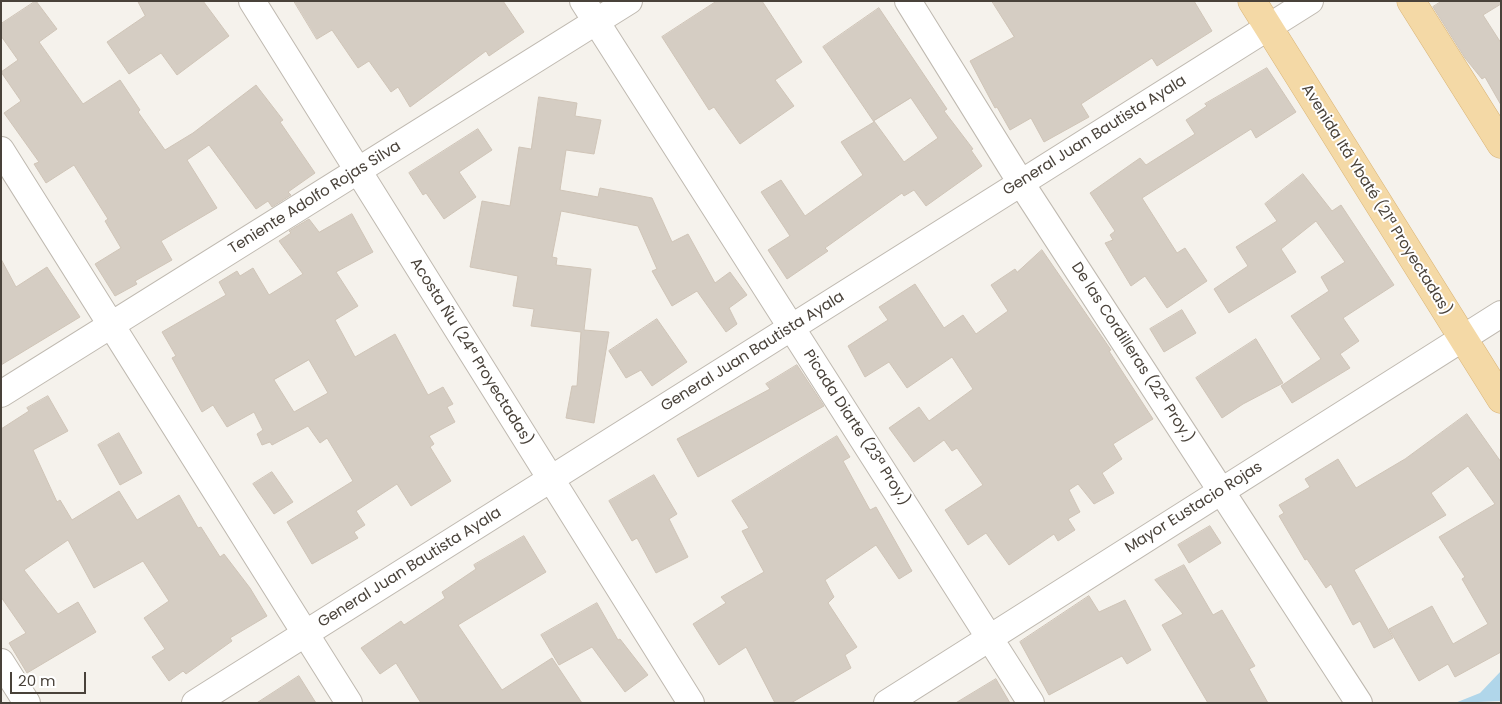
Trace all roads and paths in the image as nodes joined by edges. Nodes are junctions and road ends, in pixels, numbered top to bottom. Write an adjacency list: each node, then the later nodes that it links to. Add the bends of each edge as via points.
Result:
1 (252, 1): 11 (street, Acosta Ñu (24ª Proyectadas))
2 (629, 1): 7 (street, Teniente Adolfo Rojas Silva)
3 (908, 1): 12 (street, De las Cordilleras (22ª Proy.))
4 (1252, 1): 8 (main road, Avenida Itá Ybaté (21ª Proyectadas))
5 (1310, 1): 8 (street, General Juan Bautista Ayala)
6 (1412, 1): 9 (main road)
7 (590, 12): 11 (street, Teniente Adolfo Rojas Silva); 15 (street, Picada Diarte (23ª Proy.))
8 (1268, 27): 12 (street, General Juan Bautista Ayala); 16 (main road, Avenida Itá Ybaté (21ª Proyectadas))
9 (1501, 144)
10 (1, 150): 14 (street)
11 (358, 171): 14 (street, Teniente Adolfo Rojas Silva); 19 (street, Acosta Ñu (24ª Proyectadas))
12 (1021, 182): 15 (street, General Juan Bautista Ayala); 20 (street, De las Cordilleras (22ª Proy.))
13 (1501, 314): 16 (street, Mayor Eustacio Rojas)
14 (111, 325): 17 (street, Teniente Adolfo Rojas Silva); 21 (street)
15 (792, 328): 19 (street, General Juan Bautista Ayala); 22 (street, Picada Diarte (23ª Proy.))
16 (1463, 338): 18 (main road, Avenida Itá Ybaté (21ª Proyectadas)); 20 (street, Mayor Eustacio Rojas)
17 (1, 394)
18 (1501, 399)
19 (551, 479): 21 (street, General Juan Bautista Ayala); 27 (street, Acosta Ñu (24ª Proyectadas))
20 (1221, 491): 22 (street, Mayor Eustacio Rojas); 30 (street, De las Cordilleras (22ª Proy.))
21 (306, 634): 25 (street, General Juan Bautista Ayala); 26 (street)
22 (990, 638): 28 (street, Mayor Eustacio Rojas); 29 (street, Picada Diarte (23ª Proy.))
23 (1, 662): 24 (street)
24 (27, 703)
25 (195, 703)
26 (349, 703)
27 (691, 703)
28 (887, 703)
29 (1031, 703)
30 (1359, 703)

